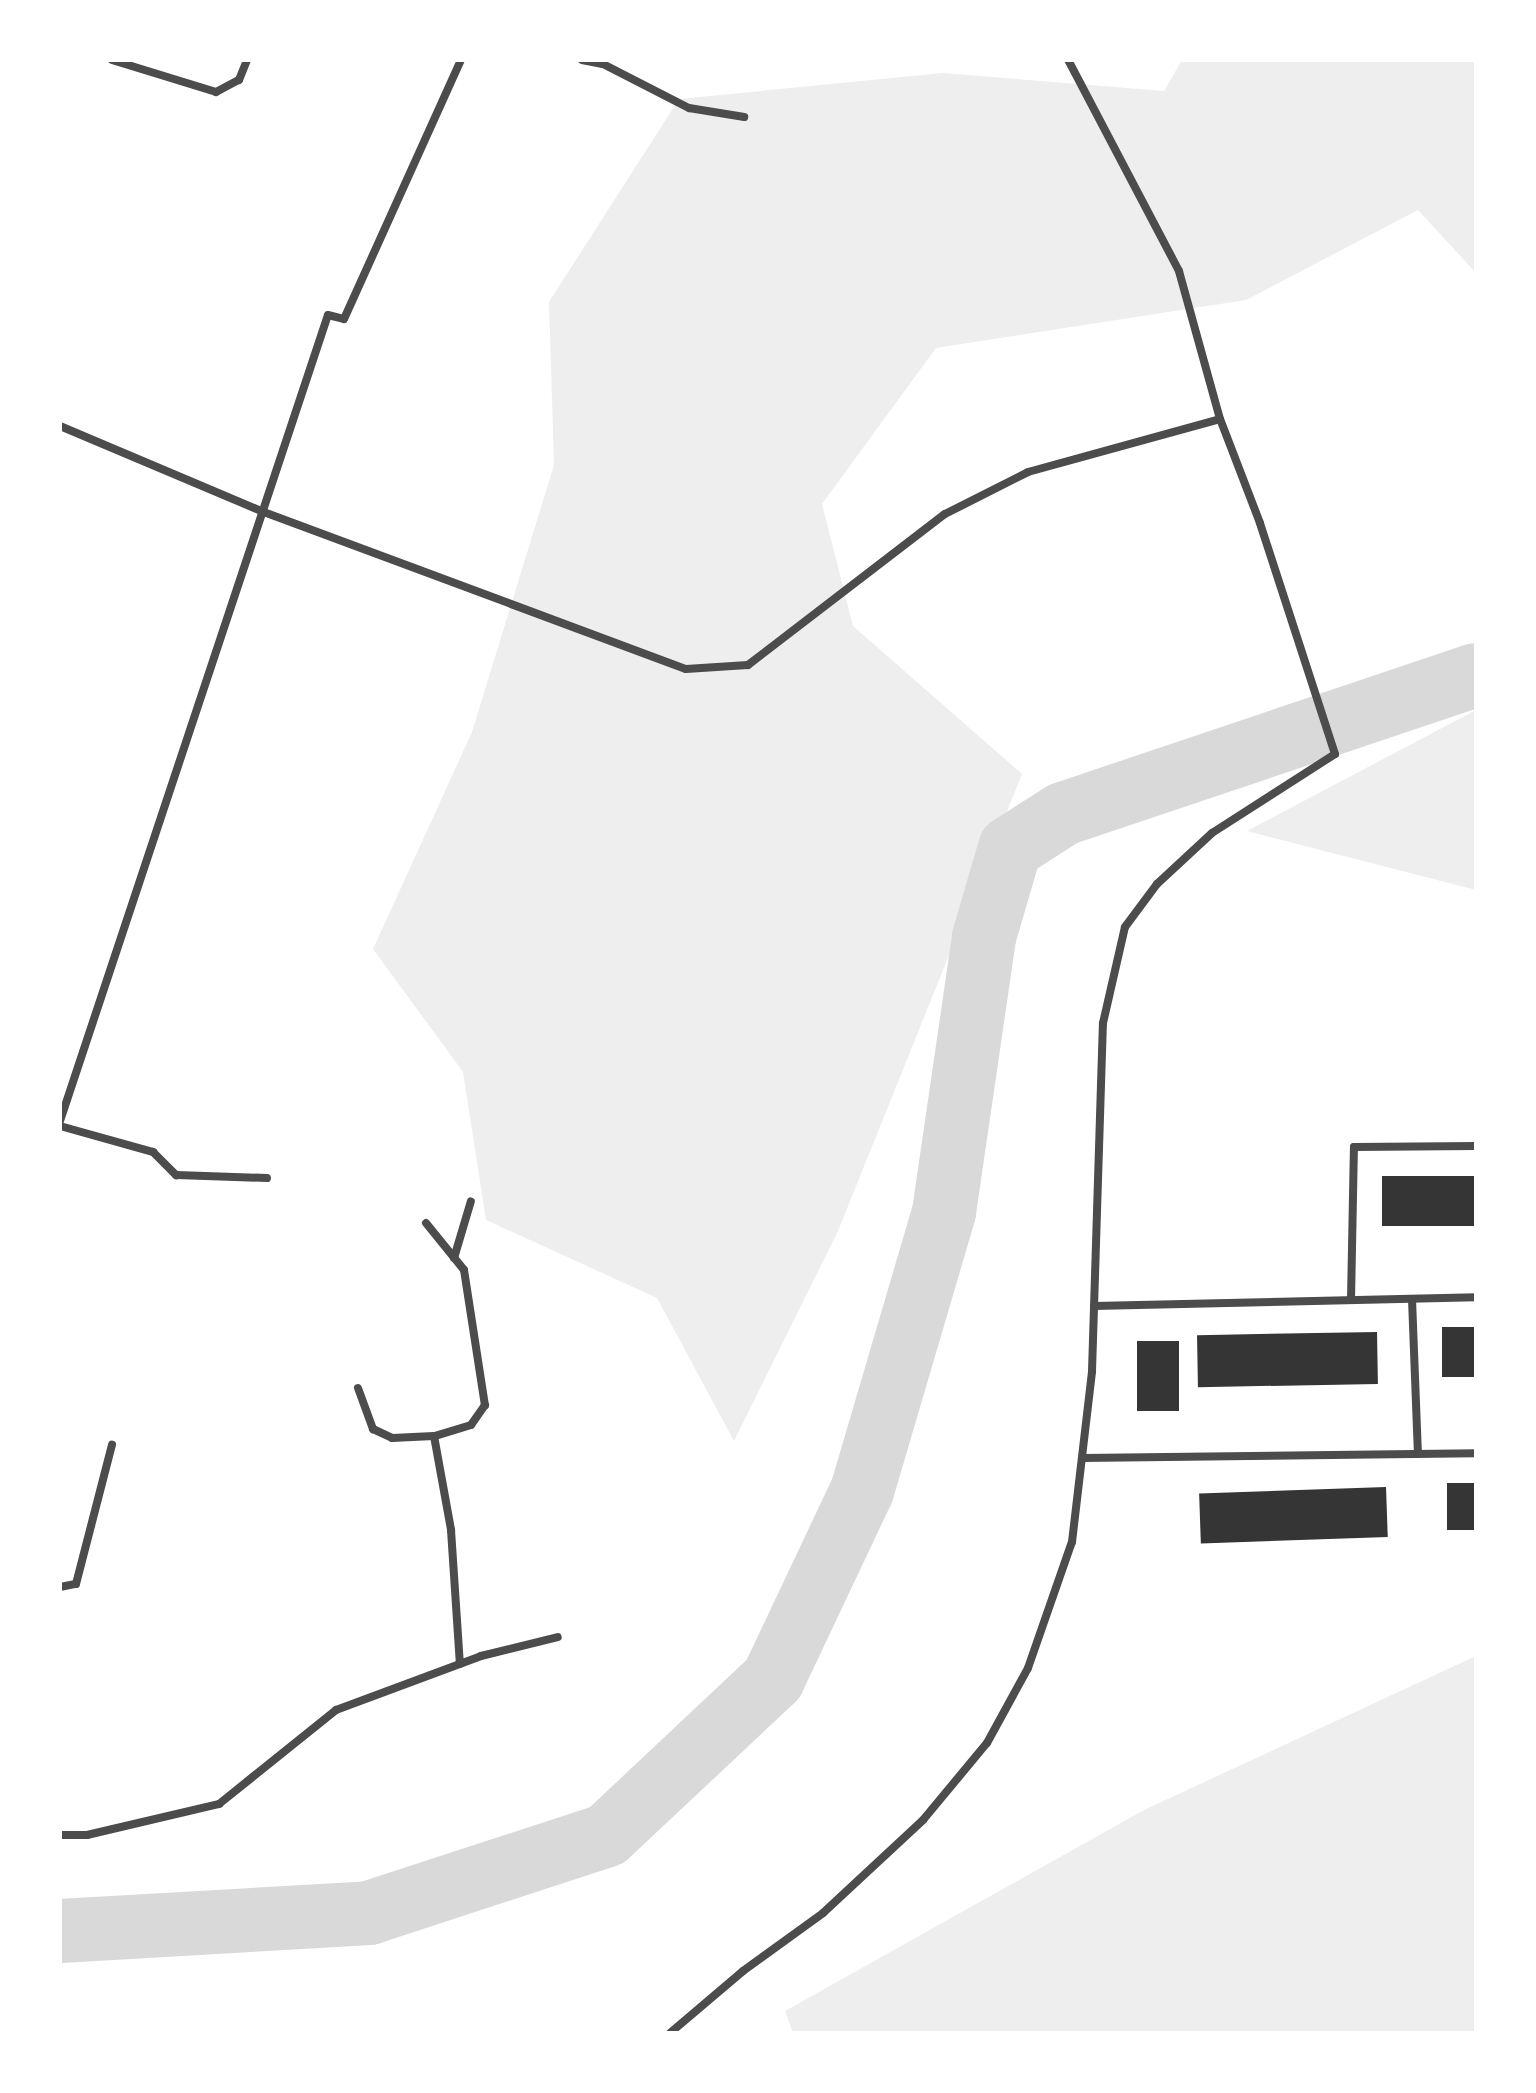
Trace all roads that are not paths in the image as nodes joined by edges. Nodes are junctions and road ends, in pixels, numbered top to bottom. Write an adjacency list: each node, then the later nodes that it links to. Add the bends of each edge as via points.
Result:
1 (112, 60): 2 (street, via 216,92 239,80)
2 (247, 60)
3 (461, 60): 9 (street, via 344,319 328,315)
4 (582, 60): 6 (street, via 603,64 689,108)
5 (1068, 60): 7 (street, via 1179,271)
6 (744, 117)
7 (1220, 419): 9 (street, via 1028,472 945,514 748,665 686,669); 19 (street, via 1260,523 1335,754 1212,833 1157,884 1125,927 1103,1023)
8 (60, 426): 9 (street)
9 (261, 511): 10 (street)
10 (60, 1123): 12 (street, via 153,1152 176,1175)
11 (1476, 1146): 18 (street, via 1354,1147)
12 (267, 1178)
13 (471, 1201): 15 (street)
14 (426, 1223): 15 (street)
15 (454, 1258): 21 (street, via 464,1270 485,1405 471,1425)
16 (1476, 1297): 17 (street)
17 (1412, 1299): 18 (street); 24 (street)
18 (1351, 1300): 19 (street)
19 (1094, 1306): 25 (street)
20 (358, 1388): 21 (street, via 373,1429 392,1438)
21 (434, 1436): 28 (street, via 451,1530)
22 (112, 1445): 26 (street, via 76,1584)
23 (1476, 1453): 24 (street)
24 (1418, 1454): 25 (street)
25 (1082, 1458): 30 (street, via 1072,1542 1028,1668 987,1743 923,1820 823,1913)
26 (60, 1587)
27 (558, 1637): 28 (street)
28 (460, 1664): 29 (street, via 336,1710 219,1804 87,1835)
29 (60, 1835)
30 (670, 2033)

